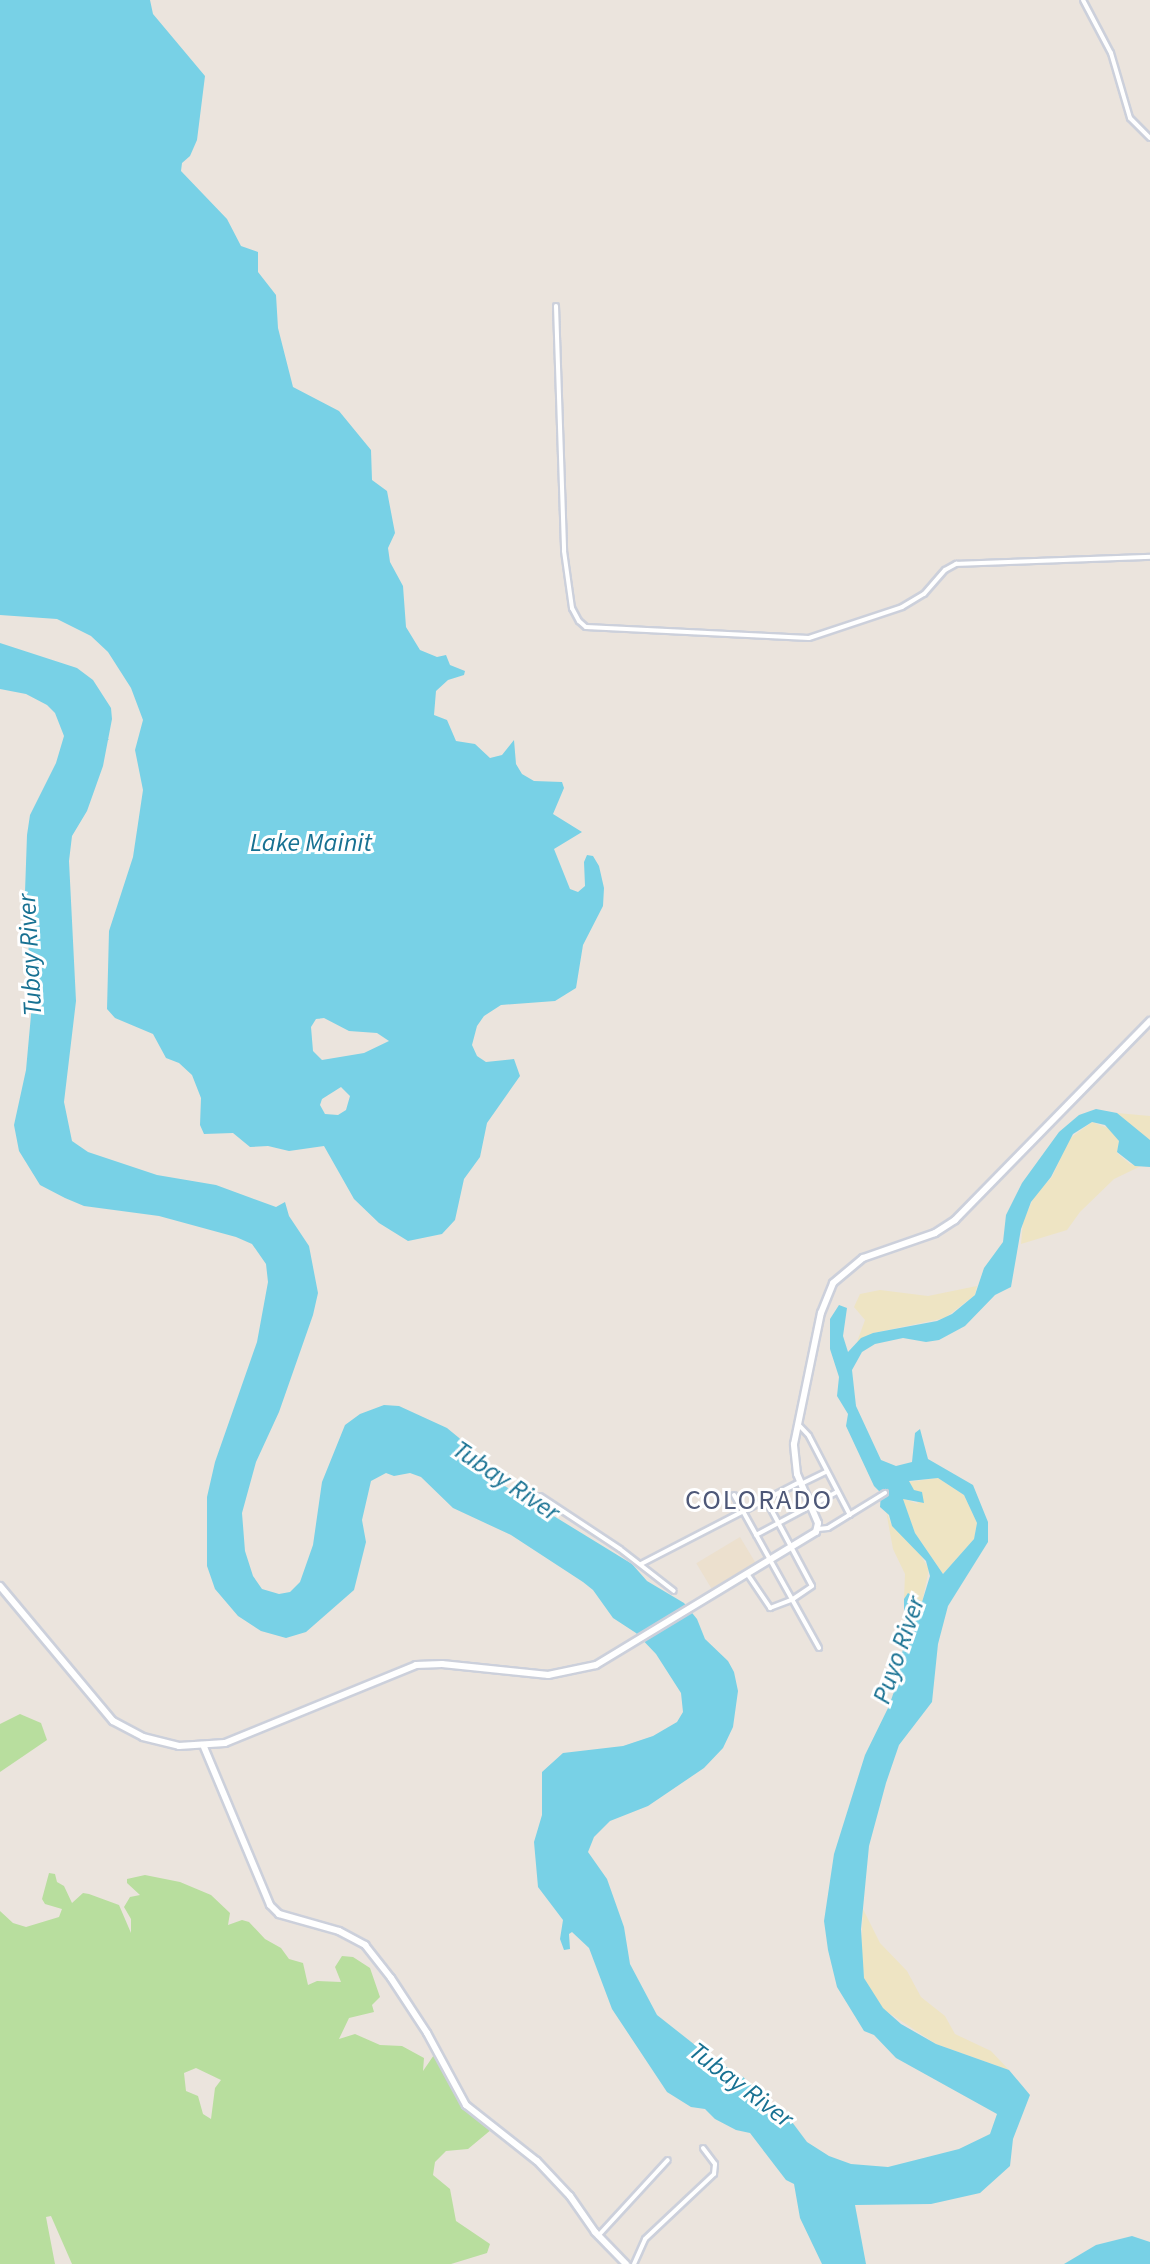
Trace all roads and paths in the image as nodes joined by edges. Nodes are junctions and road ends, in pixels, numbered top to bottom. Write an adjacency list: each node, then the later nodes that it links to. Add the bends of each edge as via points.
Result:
1 (1083, 0): 2 (street, via 1111,53 1130,118)
2 (1150, 138)
3 (556, 306): 4 (street, via 564,551 572,608 586,627 809,638 902,607 956,564)
4 (1150, 557)
5 (1150, 1021): 6 (main road, via 955,1220 935,1233 871,1254 838,1277 821,1313)
6 (798, 1424): 7 (street); 8 (main road, via 794,1444)
7 (826, 1472): 8 (street); 9 (street)
8 (800, 1483): 13 (street); 14 (main road)
9 (837, 1492): 14 (street); 16 (street)
10 (885, 1493): 16 (street)
11 (734, 1495): 15 (street)
12 (540, 1496): 22 (street)
13 (766, 1500): 15 (street); 17 (street)
14 (811, 1506): 17 (street); 18 (main road)
15 (744, 1512): 19 (street); 22 (street)
16 (850, 1515): 18 (street)
17 (778, 1523): 19 (street); 20 (street)
18 (818, 1529): 20 (main road)
19 (756, 1535): 21 (street)
20 (791, 1548): 21 (main road); 26 (street, via 812,1586)
21 (771, 1561): 23 (main road); 26 (street)
22 (641, 1564): 25 (street)
23 (748, 1575): 26 (street, via 767,1607); 28 (main road, via 596,1665 558,1675 416,1665)
24 (0, 1586): 28 (main road, via 113,1721 157,1741)
25 (674, 1591)
26 (793, 1599): 27 (street)
27 (819, 1648)
28 (204, 1747): 31 (main road, via 270,1905 279,1914 339,1931 365,1945 427,2033 466,2105 543,2167)
29 (703, 2148): 33 (street, via 715,2164 714,2174 645,2239)
30 (668, 2160): 31 (street)
31 (598, 2236): 32 (main road)
32 (626, 2264)
33 (634, 2264)

